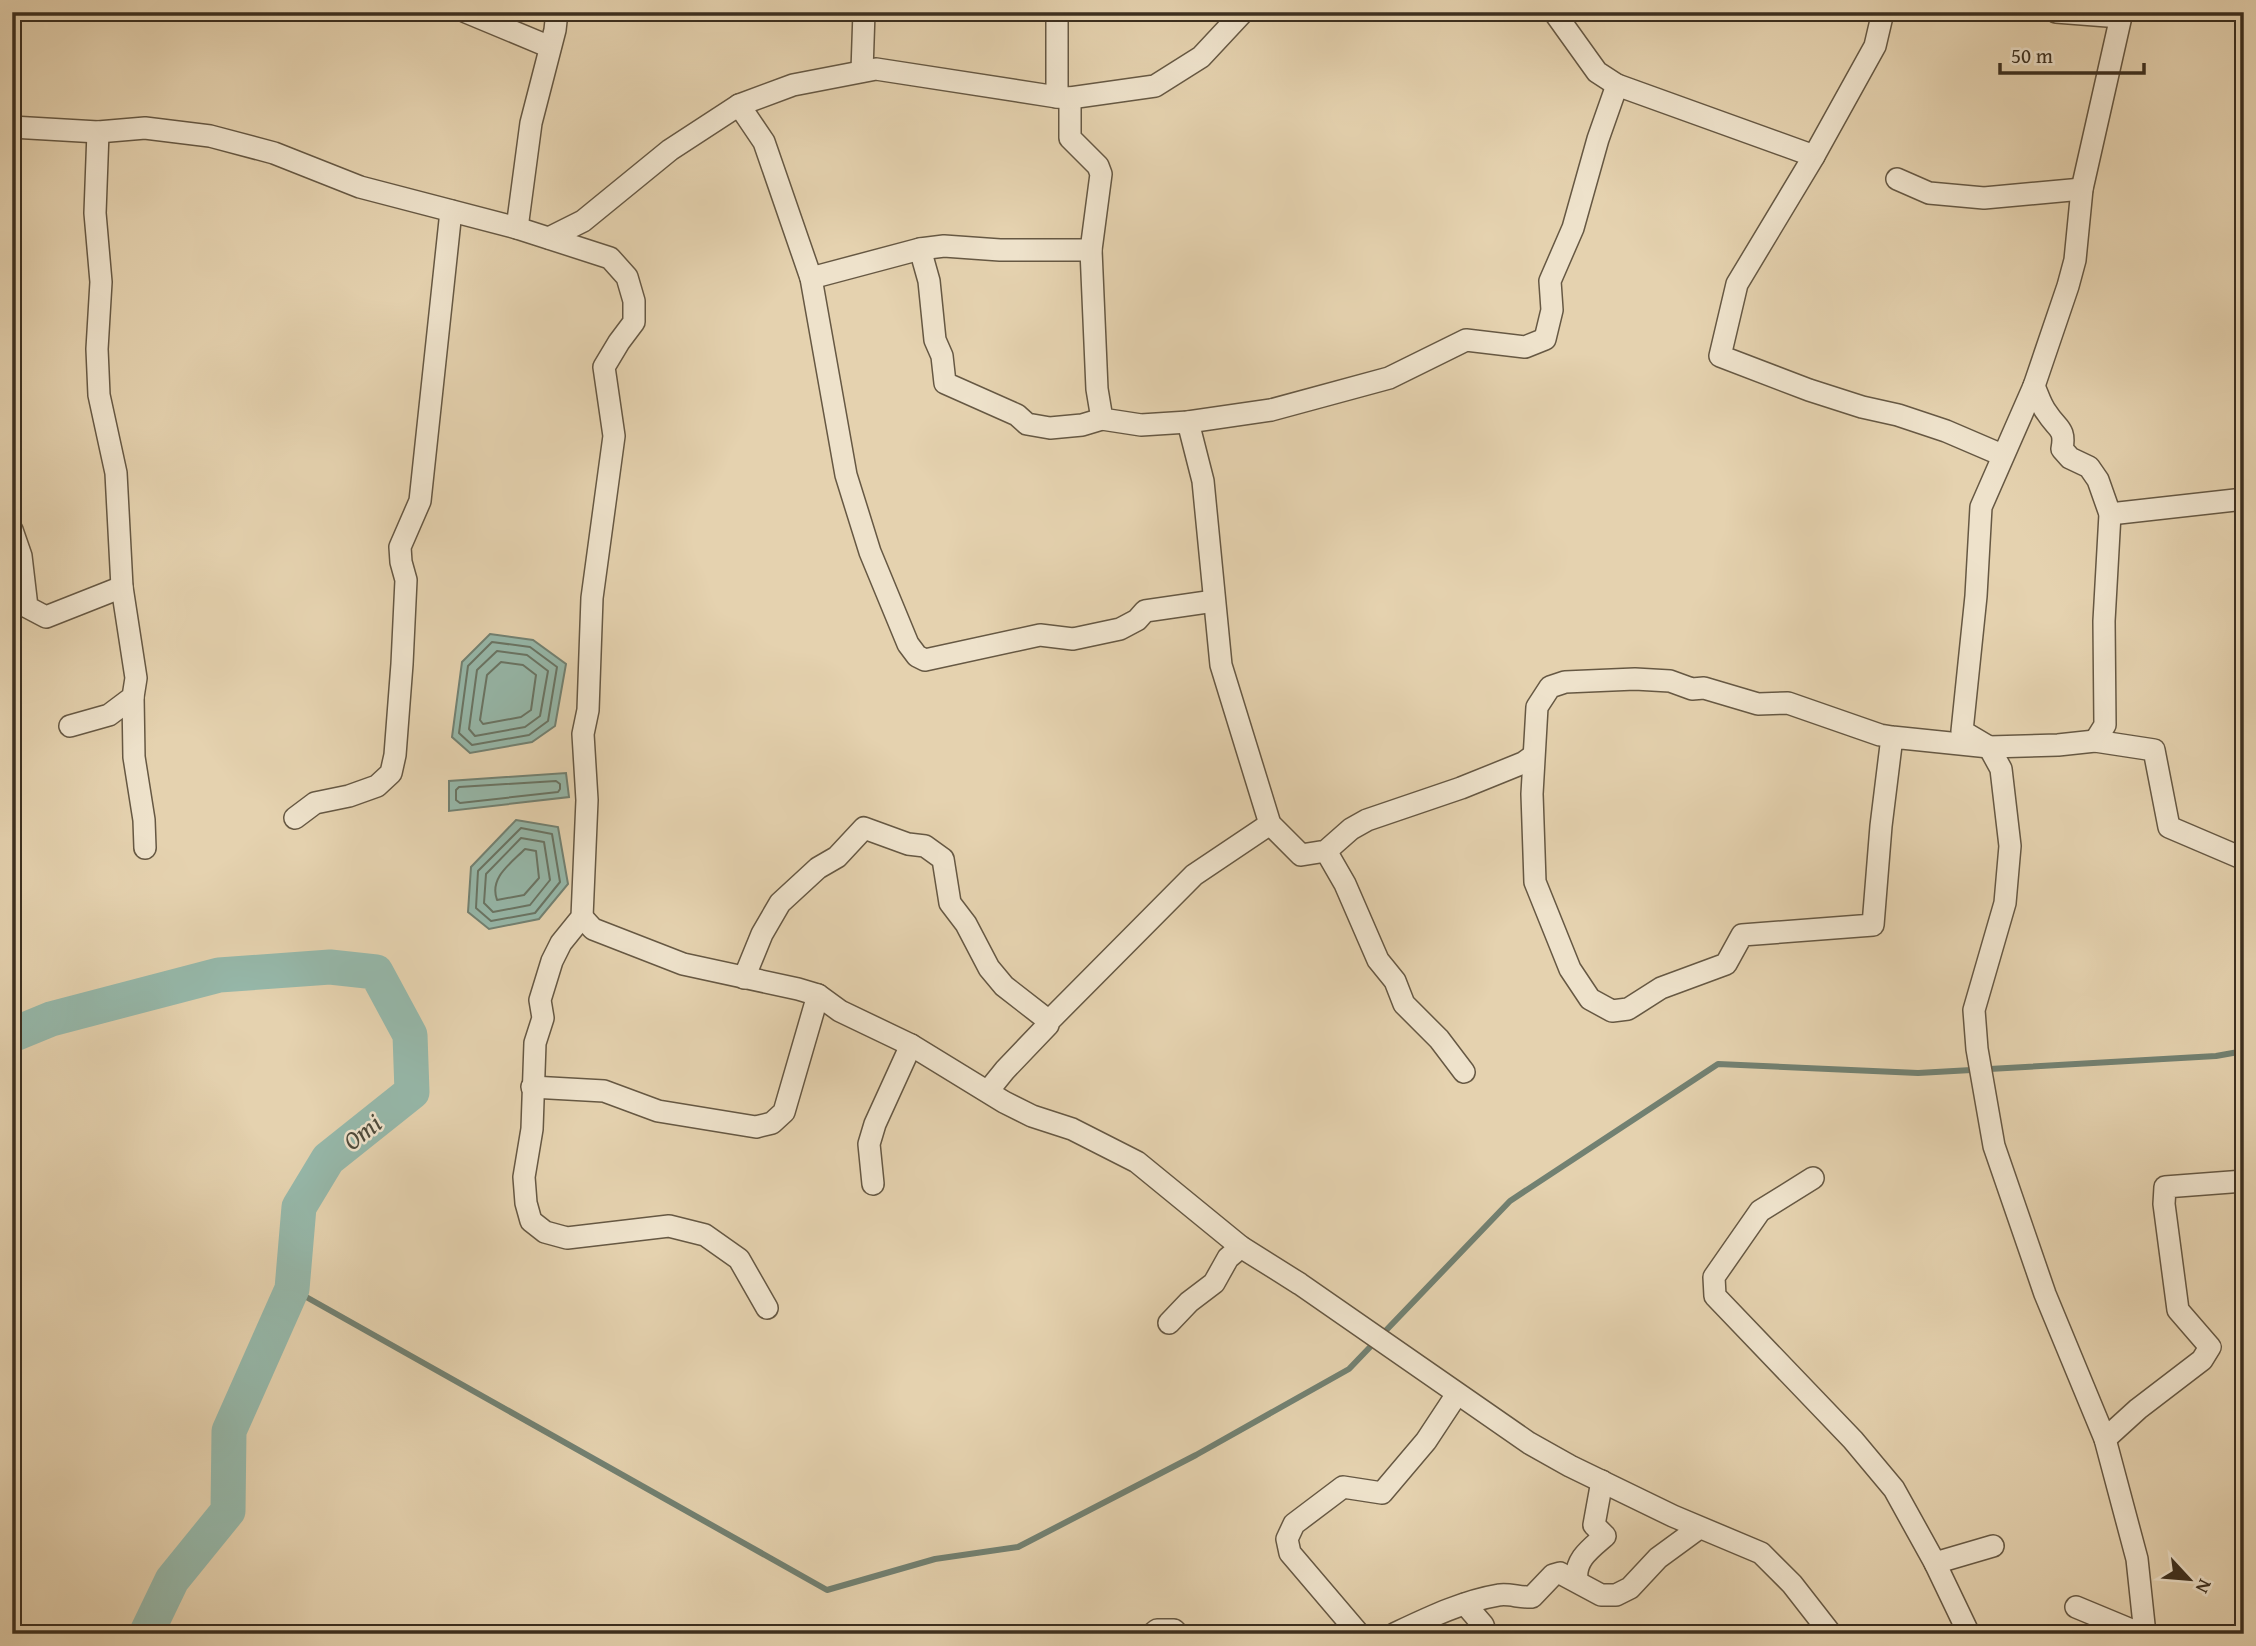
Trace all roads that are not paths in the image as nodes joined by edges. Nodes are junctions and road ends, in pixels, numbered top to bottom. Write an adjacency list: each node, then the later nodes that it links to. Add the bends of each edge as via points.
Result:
1 (466, 12): 10 (street)
2 (557, 12): 10 (street)
3 (864, 12): 11 (street)
4 (1057, 12): 13 (street)
5 (1243, 12): 13 (street, via 1201,57 1156,86)
6 (1553, 12): 12 (street, via 1597,72)
7 (1883, 12): 17 (street, via 1875,46)
8 (2056, 12): 9 (street)
9 (2121, 15): 19 (street)
10 (550, 47): 21 (street, via 531,123)
11 (862, 71): 13 (street, via 876,69); 14 (street, via 793,85)
12 (1617, 85): 17 (street); 28 (street, via 1573,228 1549,281 1552,310 1545,339 1525,347 1466,340 1389,378 1271,410)
13 (1063, 97): 24 (street, via 1070,138 1101,174)
14 (739, 105): 22 (street, via 670,150 583,222); 25 (street, via 764,142)
15 (12, 127): 16 (street)
16 (98, 132): 20 (street, via 145,128 210,136 274,153 360,187); 33 (street, via 99,395 116,473)
17 (1814, 156): 29 (street, via 1737,284 1720,356 1809,390 1946,431)
18 (1896, 179): 19 (street, via 1930,193 1984,198)
19 (2082, 189): 26 (street, via 2075,260)
20 (451, 211): 21 (street); 41 (street, via 420,501 400,547 406,580 391,773 377,786 315,803)
21 (517, 229): 22 (street)
22 (549, 238): 46 (street, via 610,258 627,277 634,301 634,322 604,367 614,436 592,598 583,734 587,800)
23 (920, 249): 24 (street); 25 (street); 27 (street, via 945,383 1017,415 1027,424 1050,428)
24 (1091, 250): 27 (street)
25 (811, 278): 34 (street, via 846,475 870,552 917,656 925,660 1040,635 1073,639 1120,629 1145,611)
26 (2034, 386): 29 (street); 31 (street, via 2064,437 2062,449 2089,467)
27 (1102, 419): 28 (street, via 1141,425)
28 (1188, 422): 34 (street, via 1203,481)
29 (2002, 455): 39 (street, via 1981,507 1962,731)
30 (2244, 499): 31 (street)
31 (2110, 514): 38 (street, via 2105,725)
32 (12, 530): 33 (street, via 21,556 27,607 46,617)
33 (122, 587): 35 (street, via 136,678)
34 (1214, 601): 42 (street, via 1220,665)
35 (133, 696): 36 (street, via 109,715); 43 (street, via 134,757)
36 (70, 726)
37 (1892, 737): 39 (street); 40 (street, via 1788,703 1758,704 1670,681 1565,682 1550,687 1537,707); 40 (street, via 1873,925 1742,935 1726,964 1661,988 1628,1009 1612,1011 1590,999 1570,969 1535,881)
38 (2095, 741): 39 (street); 45 (street, via 2154,750 2169,827)
39 (1989, 747): 61 (street, via 2001,769 2010,846 2005,903 1974,1010 1977,1049 1994,1146 2045,1294)
40 (1530, 764): 44 (street, via 1367,820)
41 (295, 818)
42 (1270, 824): 44 (street, via 1301,855); 49 (street, via 1194,875)
43 (145, 848)
44 (1326, 851): 51 (street, via 1404,1004)
45 (2244, 859)
46 (582, 917): 47 (street, via 593,929 683,964); 52 (street, via 561,943 544,981)
47 (744, 978): 48 (street); 49 (street, via 780,903 864,828 925,846 943,859 950,902 989,968 1004,986)
48 (818, 995): 50 (street, via 840,1011); 52 (street, via 784,1112 772,1123 756,1127 658,1111 604,1091)
49 (1049, 1021): 53 (street)
50 (911, 1045): 53 (street); 56 (street, via 869,1144)
51 (1464, 1072)
52 (532, 1087): 58 (street, via 532,1129 524,1177 531,1221 545,1232 567,1238 669,1226 705,1234 739,1259)
53 (988, 1091): 57 (street, via 1032,1116 1072,1129 1137,1162)
54 (1813, 1178): 65 (street, via 1760,1211 1714,1277 1714,1296 1878,1469)
55 (2244, 1181): 61 (street, via 2165,1186 2178,1310 2210,1347 2202,1360)
56 (873, 1184)
57 (1241, 1247): 59 (street, via 1228,1258 1214,1283); 60 (street)
58 (767, 1308)
59 (1169, 1323)
60 (1457, 1394): 62 (street, via 1529,1443); 71 (street, via 1426,1441 1382,1493 1343,1487 1294,1524 1287,1539 1290,1553)
61 (2105, 1439): 76 (street, via 2137,1559)
62 (1602, 1481): 63 (street); 66 (street, via 1594,1525 1605,1536 1575,1569)
63 (1699, 1528): 66 (street, via 1616,1595 1601,1595); 74 (street, via 1760,1553 1792,1584)
64 (1993, 1546): 65 (street)
65 (1935, 1563): 75 (street)
66 (1577, 1581): 67 (street, via 1560,1573 1532,1597 1503,1594)
67 (1465, 1604): 72 (street); 73 (street)
68 (2076, 1607): 76 (street)
69 (1152, 1634): 70 (street, via 1174,1630)
70 (1178, 1634)
71 (1359, 1634)
72 (1394, 1634)
73 (1486, 1634)
74 (1830, 1634)
75 (1969, 1634)
76 (2143, 1634)

